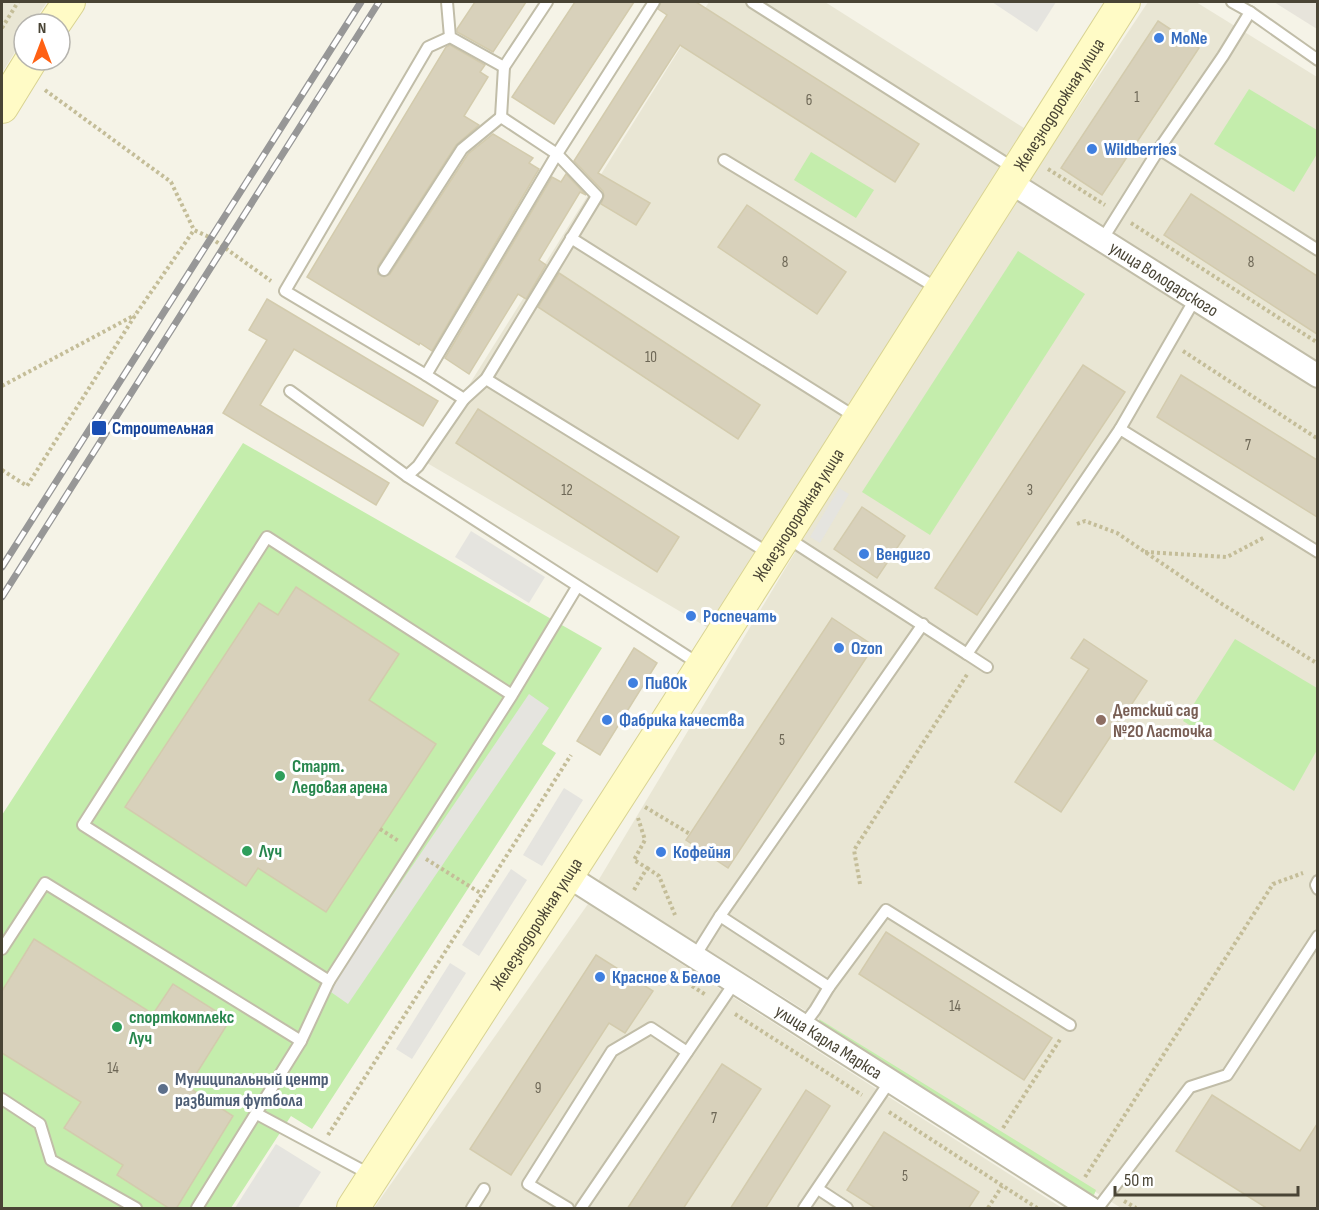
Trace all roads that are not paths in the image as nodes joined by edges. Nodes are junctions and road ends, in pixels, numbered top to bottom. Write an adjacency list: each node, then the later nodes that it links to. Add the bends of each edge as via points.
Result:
1 (447, 2): 8 (lane)
2 (547, 2): 10 (lane)
3 (654, 2): 15 (lane)
4 (752, 2): 17 (lane)
5 (1124, 2): 17 (main road, Железнодорожная улица)
6 (1232, 2): 7 (lane)
7 (1250, 12): 9 (lane); 14 (lane)
8 (450, 37): 10 (lane); 24 (lane, via 428,47 285,291)
9 (1317, 60)
10 (504, 67): 13 (lane)
11 (24, 72): 12 (main road)
12 (2, 107)
13 (501, 117): 15 (lane); 21 (lane, via 462,149)
14 (1159, 150): 19 (lane); 20 (lane)
15 (557, 154): 18 (lane, via 597,196); 24 (lane)
16 (724, 160): 22 (lane)
17 (1024, 173): 19 (street, улица Володарского); 22 (main road, Железнодорожная улица)
18 (571, 238): 26 (lane); 29 (lane)
19 (1102, 240): 23 (street, улица Володарского)
20 (1317, 250)
21 (384, 270)
22 (942, 291): 29 (main road, Железнодорожная улица)
23 (1196, 299): 25 (street, улица Володарского); 30 (lane)
24 (426, 375): 28 (lane)
25 (1317, 376)
26 (486, 379): 28 (lane); 32 (lane)
27 (290, 391): 31 (lane)
28 (464, 399): 31 (lane)
29 (860, 420): 32 (main road, Железнодорожная улица)
30 (1120, 429): 33 (lane); 36 (lane)
31 (407, 476): 34 (lane)
32 (779, 546): 35 (lane); 37 (main road, Железнодорожная улица)
33 (1317, 552)
34 (577, 587): 37 (lane); 39 (lane)
35 (923, 624): 36 (lane); 43 (lane)
36 (971, 657): 38 (lane)
37 (702, 666): 40 (main road, Железнодорожная улица)
38 (987, 667)
39 (512, 694): 47 (lane); 47 (lane, via 267,537 83,825)
40 (568, 876): 46 (street, улица Карла Маркса); 57 (main road, Железнодорожная улица)
41 (1317, 881): 42 (lane)
42 (1317, 889)
43 (720, 916): 46 (lane); 49 (lane)
44 (1317, 936): 69 (lane, via 1227,1075 1190,1087)
45 (2, 949): 52 (lane, via 45,883)
46 (695, 956): 48 (street, улица Карла Маркса)
47 (329, 981): 52 (lane)
48 (735, 982): 51 (street, улица Карла Маркса); 53 (lane)
49 (829, 987): 50 (lane, via 886,910); 51 (lane)
50 (1070, 1025)
51 (803, 1026): 54 (street, улица Карла Маркса)
52 (301, 1041): 56 (lane)
53 (687, 1052): 64 (lane, via 651,1028 612,1051 528,1184); 65 (lane)
54 (890, 1081): 59 (lane); 68 (street, улица Карла Маркса)
55 (2, 1099): 60 (lane, via 40,1124 51,1160)
56 (257, 1114): 57 (lane); 61 (lane)
57 (374, 1177): 62 (main road, Железнодорожная улица)
58 (484, 1189): 63 (lane)
59 (818, 1189): 66 (lane); 67 (lane)
60 (136, 1209)
61 (197, 1209)
62 (353, 1209)
63 (472, 1209)
64 (568, 1209)
65 (581, 1209)
66 (804, 1209)
67 (847, 1209)
68 (1090, 1209)
69 (1098, 1209)

